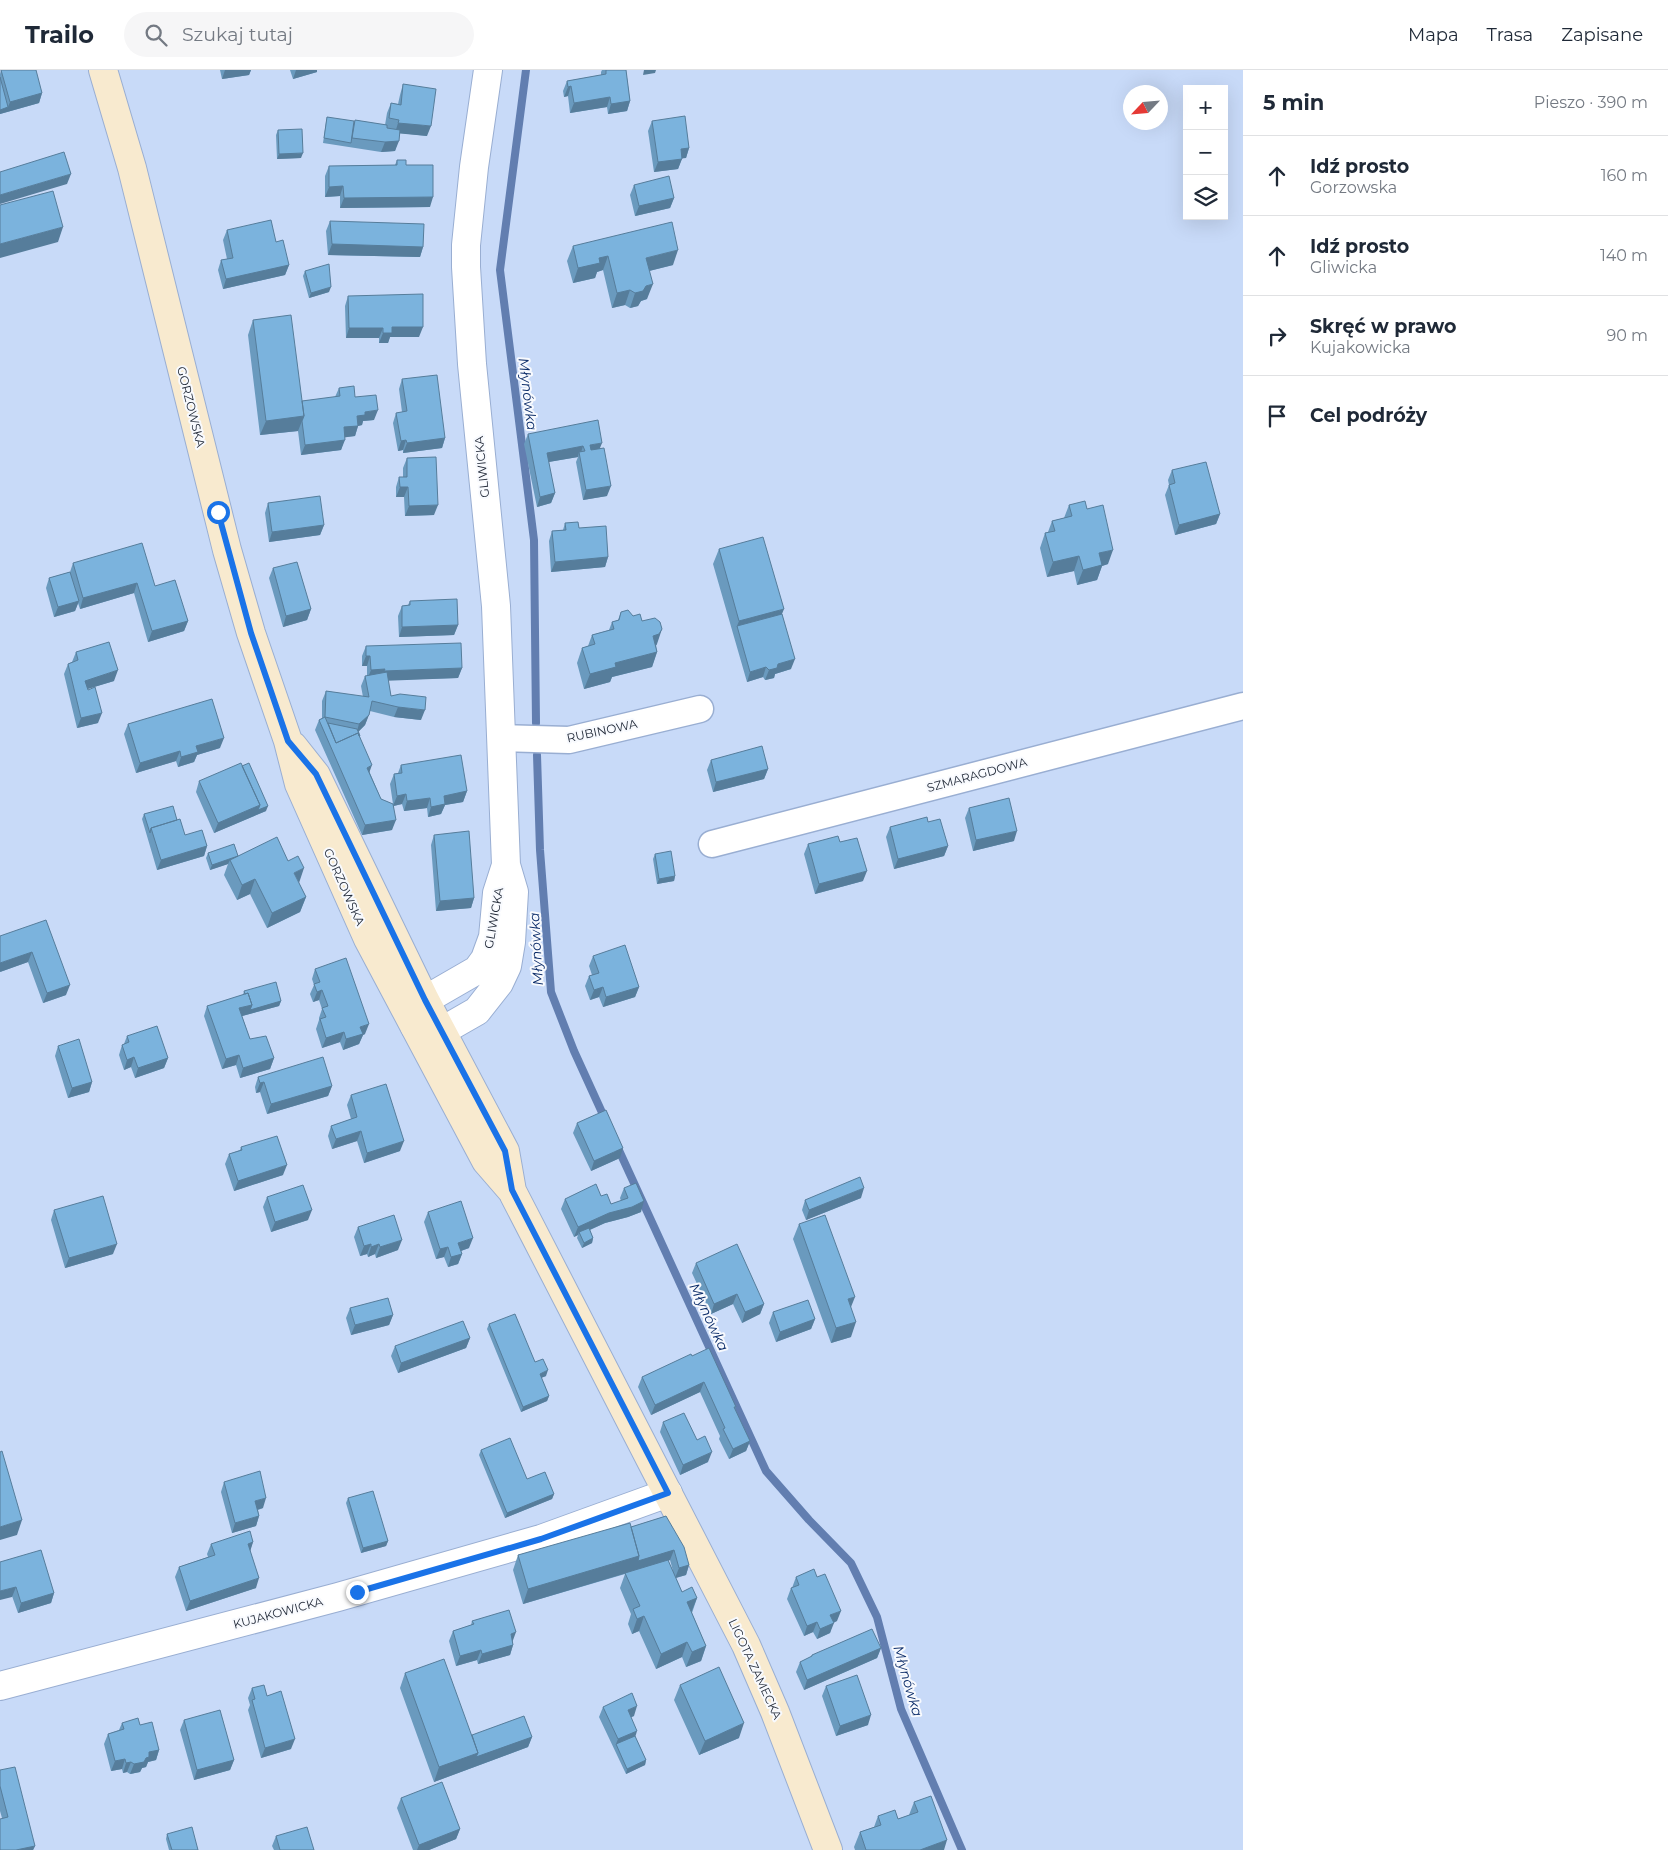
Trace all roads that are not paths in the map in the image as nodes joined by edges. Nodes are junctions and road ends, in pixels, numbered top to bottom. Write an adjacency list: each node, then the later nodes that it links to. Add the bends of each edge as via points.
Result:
1 (103, 70): 6 (main road, GORZOWSKA, via 132,168 227,550)
2 (488, 70): 5 (street, GLIWICKA, via 474,167 466,267 472,364 496,606)
3 (1243, 706): 7 (street, SZMARAGDOWA)
4 (700, 709): 5 (street, RUBINOWA, via 569,740)
5 (502, 738): 8 (street, GLIWICKA)
6 (288, 741): 9 (main road, GORZOWSKA, via 316,774); 10 (main road, GORZOWSKA, via 299,784 368,939)
7 (712, 844)
8 (506, 865): 9 (street, GLIWICKA, via 497,893 493,937 485,959 477,970); 11 (street, GLIWICKA, via 514,892 506,966 499,982 477,1011)
9 (425, 1000): 10 (street); 11 (main road, GORZOWSKA)
10 (415, 1027): 11 (street); 12 (main road, via 486,1161)
11 (442, 1031): 12 (main road, via 505,1151)
12 (512, 1190): 13 (main road)
13 (668, 1493): 14 (street, KUJAKOWICKA, via 541,1539 338,1597); 15 (main road, LIGOTA ZAMECKA, via 746,1645)
14 (0, 1686)
15 (828, 1850)

